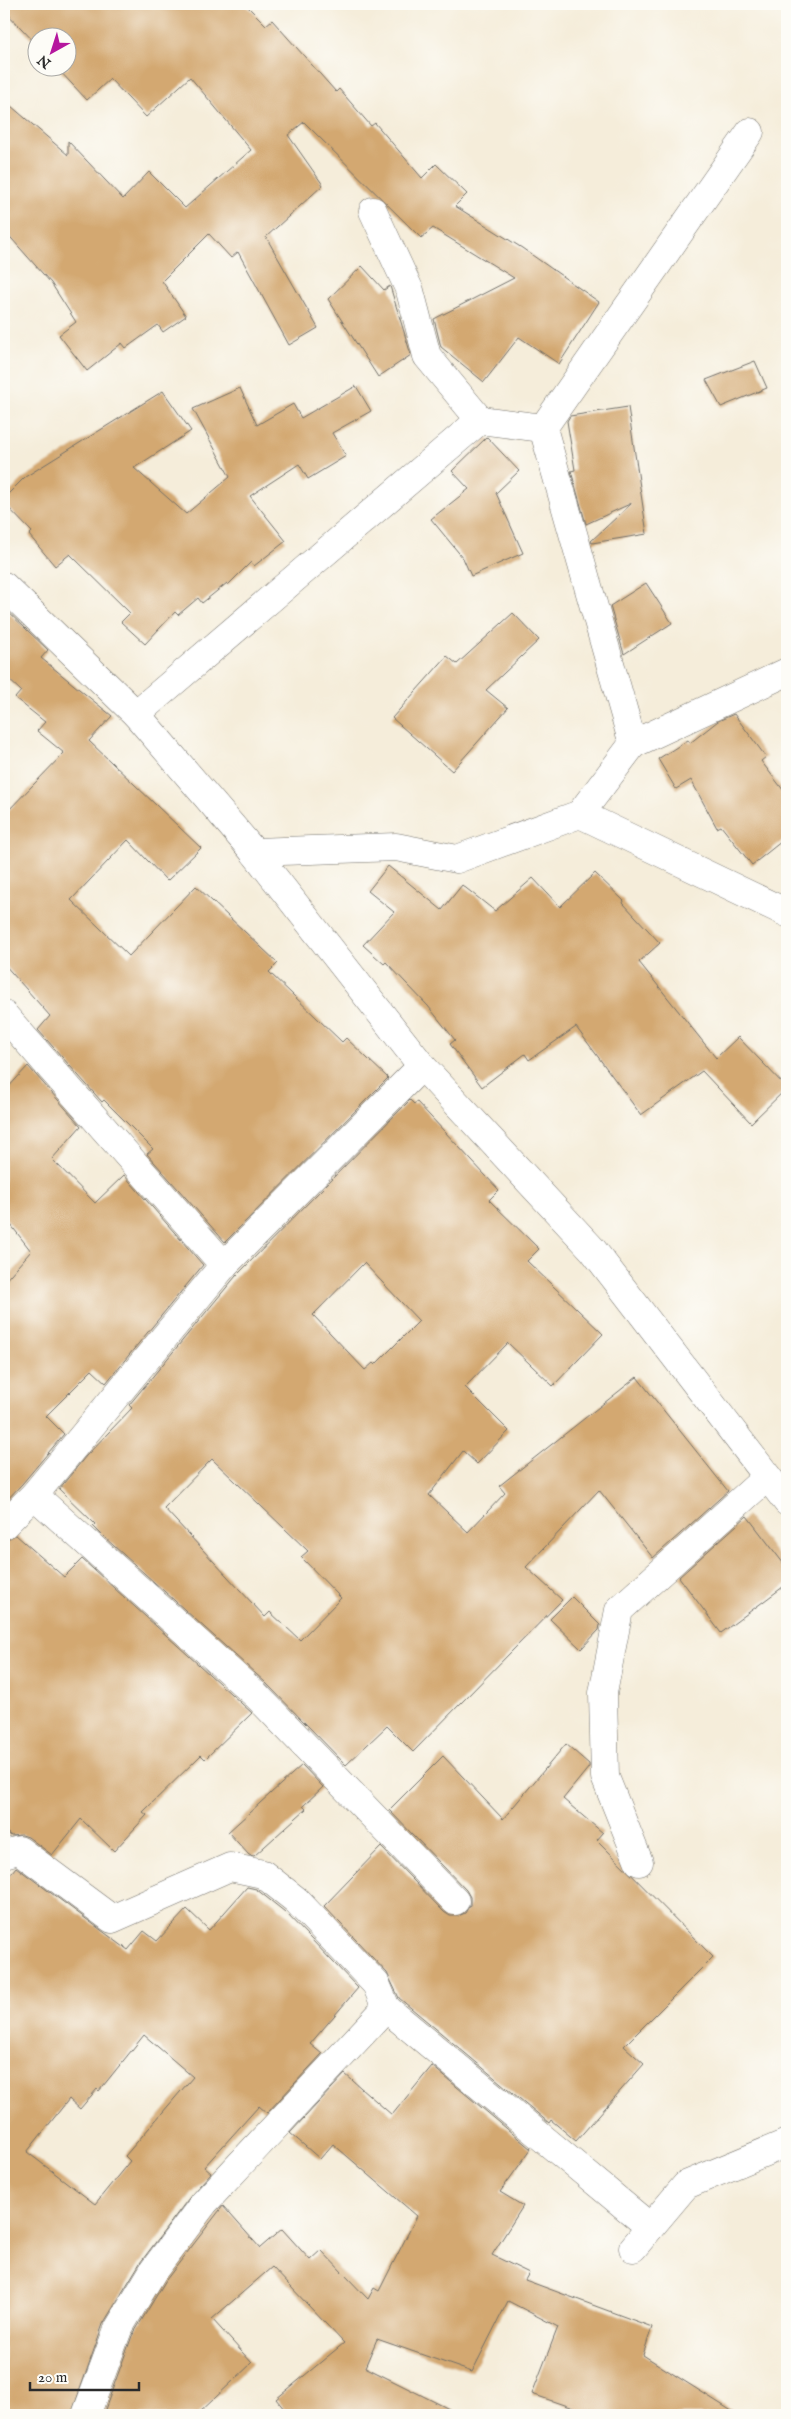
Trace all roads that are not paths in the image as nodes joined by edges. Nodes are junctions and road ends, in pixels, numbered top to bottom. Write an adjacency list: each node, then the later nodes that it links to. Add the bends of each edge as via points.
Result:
1 (750, 132): 4 (street)
2 (374, 210): 3 (street, via 410,291 427,356)
3 (480, 420): 4 (street); 7 (street)
4 (543, 428): 8 (street)
5 (4, 586): 7 (street)
6 (787, 672): 8 (street)
7 (136, 714): 10 (street)
8 (633, 744): 9 (street)
9 (580, 814): 10 (street, via 457,858 396,847); 11 (street)
10 (254, 852): 13 (street)
11 (787, 913)
12 (4, 1015): 14 (street)
13 (422, 1066): 14 (street); 15 (street, via 593,1250)
14 (224, 1265): 16 (street)
15 (767, 1477): 17 (street); 20 (street, via 620,1610 603,1693 605,1777)
16 (34, 1495): 18 (street); 21 (street, via 256,1695)
17 (787, 1502)
18 (4, 1525)
19 (4, 1854): 22 (street, via 20,1850 112,1919 230,1868 263,1874 296,1900 376,1984)
20 (638, 1862)
21 (455, 1901)
22 (386, 2008): 23 (street, via 642,2238 686,2186); 24 (street, via 204,2203 153,2271 118,2329)
23 (787, 2143)
24 (86, 2415)

